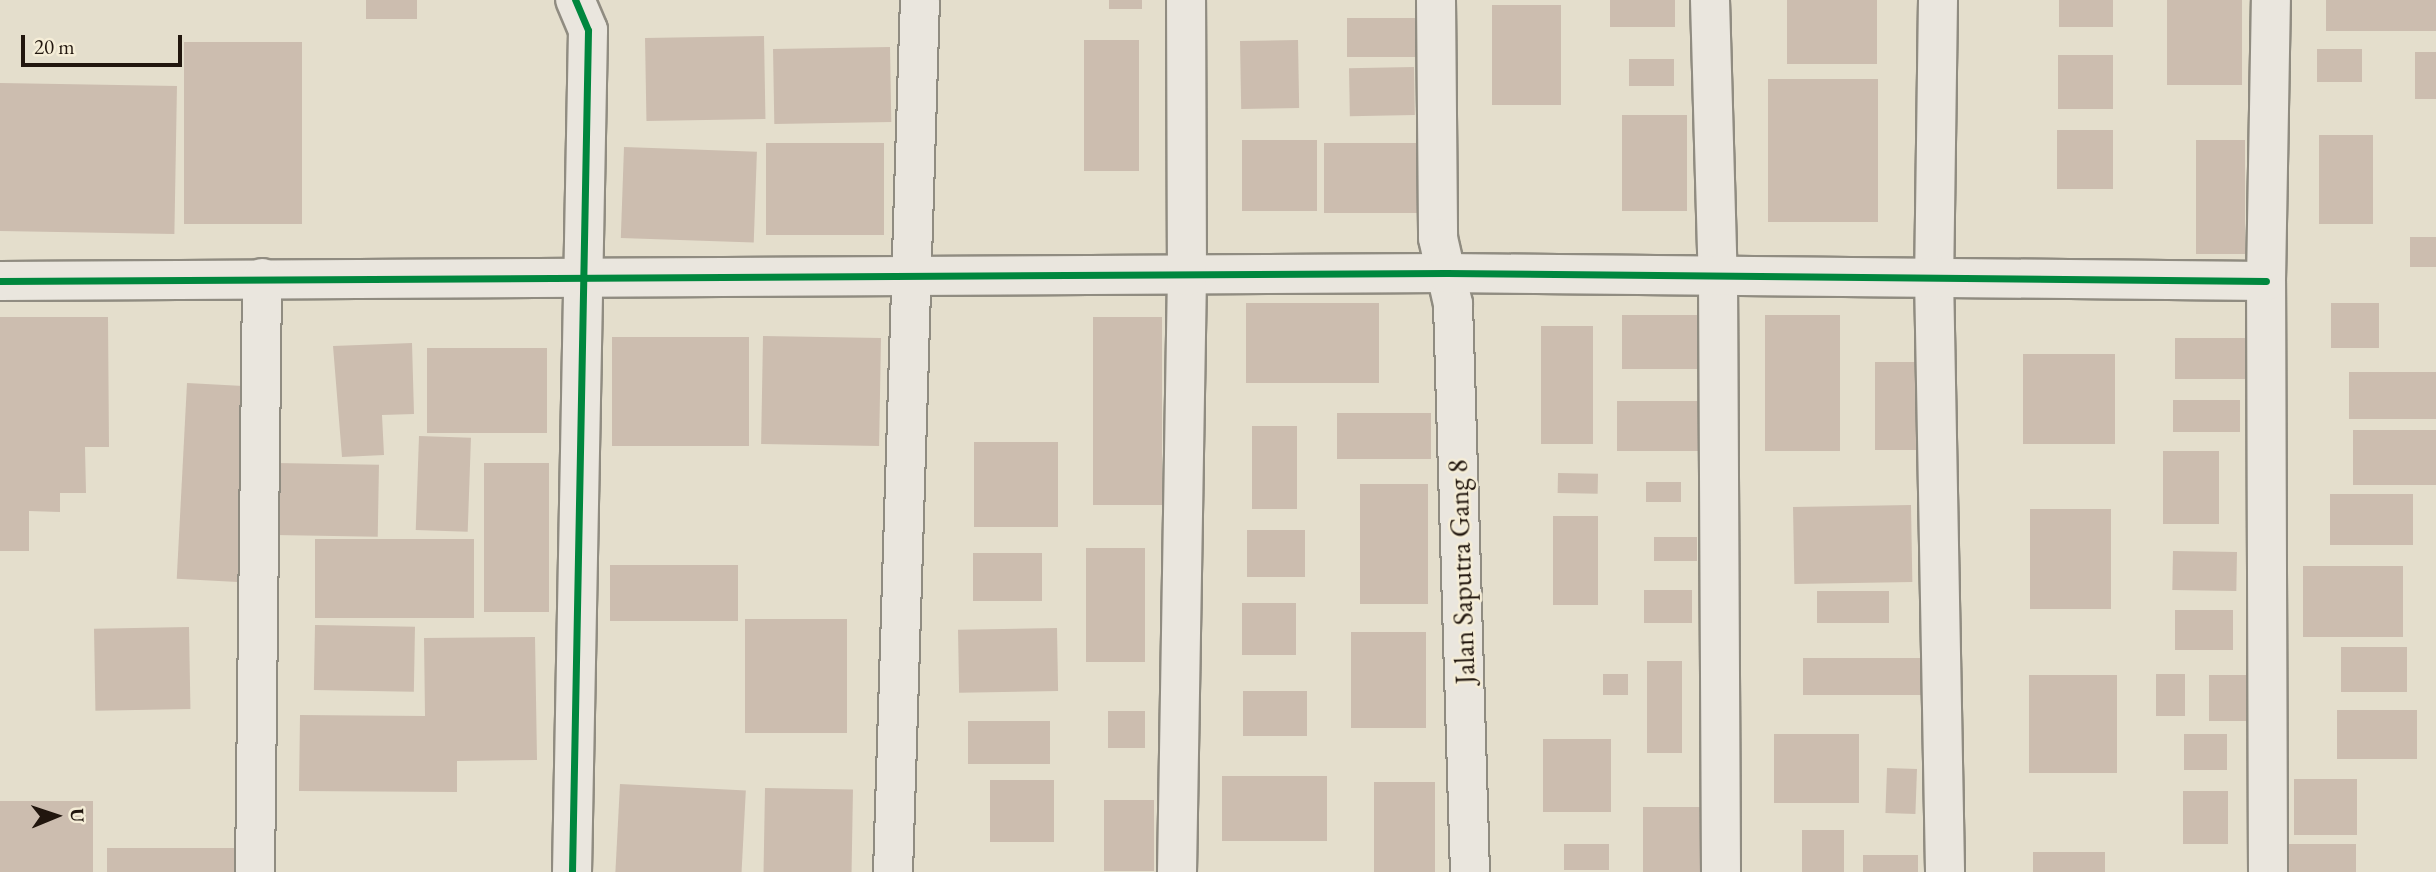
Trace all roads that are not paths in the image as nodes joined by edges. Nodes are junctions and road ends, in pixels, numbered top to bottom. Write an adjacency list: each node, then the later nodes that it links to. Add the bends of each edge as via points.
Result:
1 (575, 0): 15 (street, via 588,30)
2 (920, 0): 12 (street)
3 (1186, 0): 10 (street)
4 (1436, 0): 8 (street, Jalan Saputra Gang 8, via 1438,238)
5 (1710, 0): 13 (street)
6 (1938, 0): 9 (street)
7 (2271, 0): 16 (street)
8 (1446, 274): 10 (street); 13 (street); 21 (street, Jalan Saputra Gang 8, via 1453,304)
9 (1934, 275): 13 (street); 16 (street); 23 (street)
10 (1187, 276): 12 (street); 20 (street)
11 (262, 278): 14 (street); 15 (street); 17 (street)
12 (910, 278): 15 (street); 19 (street)
13 (1718, 278): 22 (street)
14 (0, 281)
15 (584, 281): 18 (street)
16 (2266, 281): 24 (street)
17 (255, 872)
18 (572, 872)
19 (893, 872)
20 (1177, 872)
21 (1470, 872)
22 (1721, 872)
23 (1945, 872)
24 (2268, 872)

